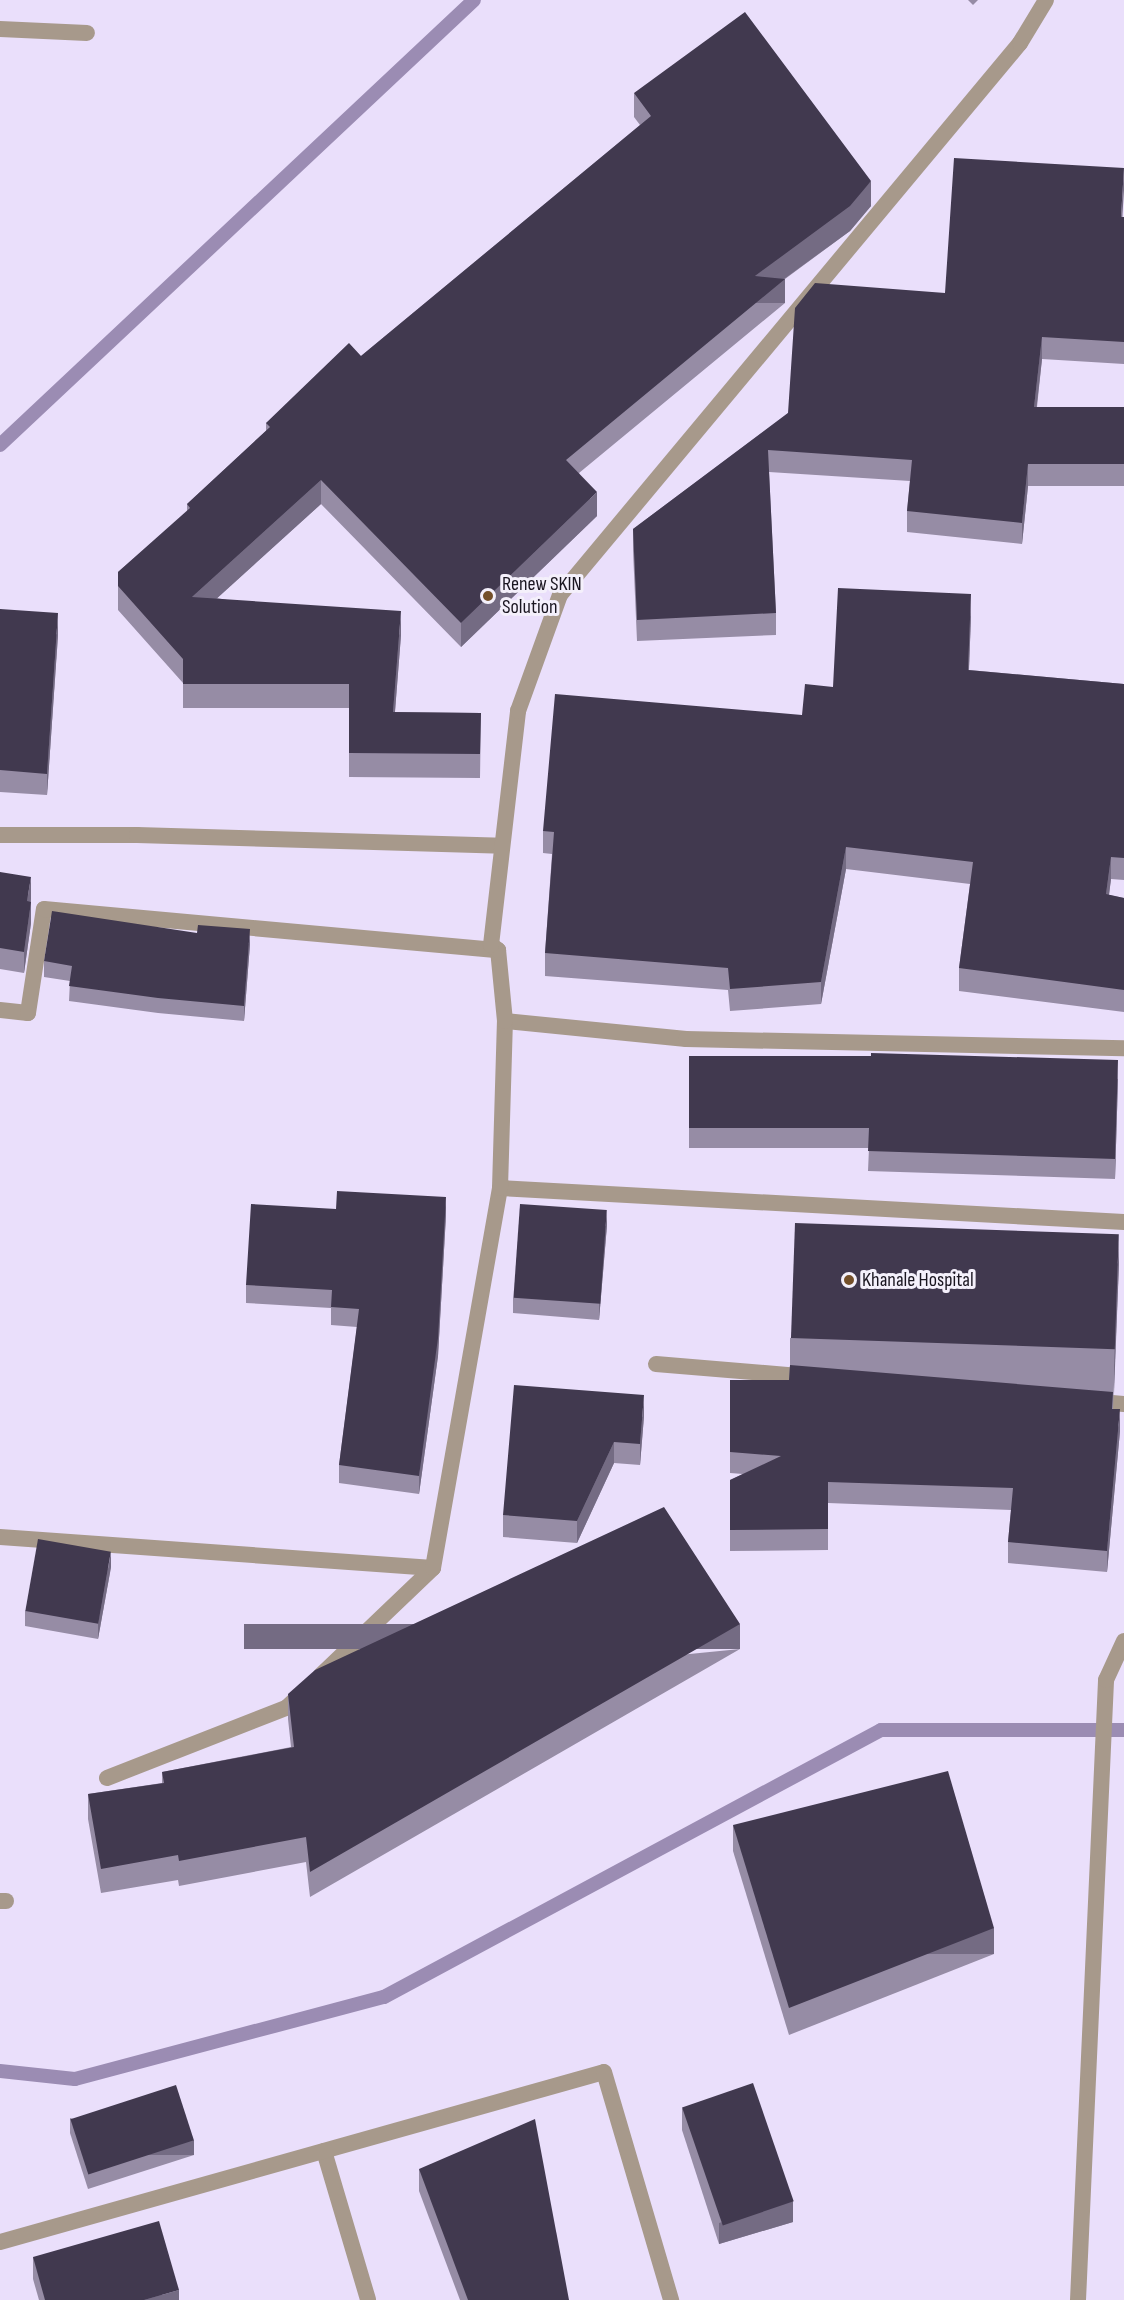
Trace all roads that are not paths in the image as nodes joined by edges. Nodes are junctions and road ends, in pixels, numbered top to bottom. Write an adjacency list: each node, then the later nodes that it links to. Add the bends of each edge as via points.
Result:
1 (1046, 0): 5 (street, via 1020,42 560,595 518,711)
2 (0, 29): 3 (street)
3 (87, 33)
4 (0, 835): 5 (street, via 137,835)
5 (502, 846): 6 (street, via 490,945)
6 (498, 950): 7 (street, via 44,909 28,1013); 8 (street)
7 (0, 1010)
8 (506, 1021): 9 (street, via 686,1040); 10 (street)
9 (1124, 1048)
10 (500, 1188): 11 (street); 17 (street)
11 (1124, 1222)
12 (656, 1364): 13 (street)
13 (831, 1379)
14 (1077, 1400): 15 (street)
15 (1124, 1404)
16 (0, 1537): 17 (street)
17 (433, 1568): 19 (street, via 286,1708)
18 (1124, 1641): 24 (street, via 1106,1680)
19 (107, 1778)
20 (324, 2151): 21 (street); 22 (street); 23 (street, via 604,2072)
21 (0, 2242)
22 (368, 2300)
23 (671, 2300)
24 (1078, 2300)

